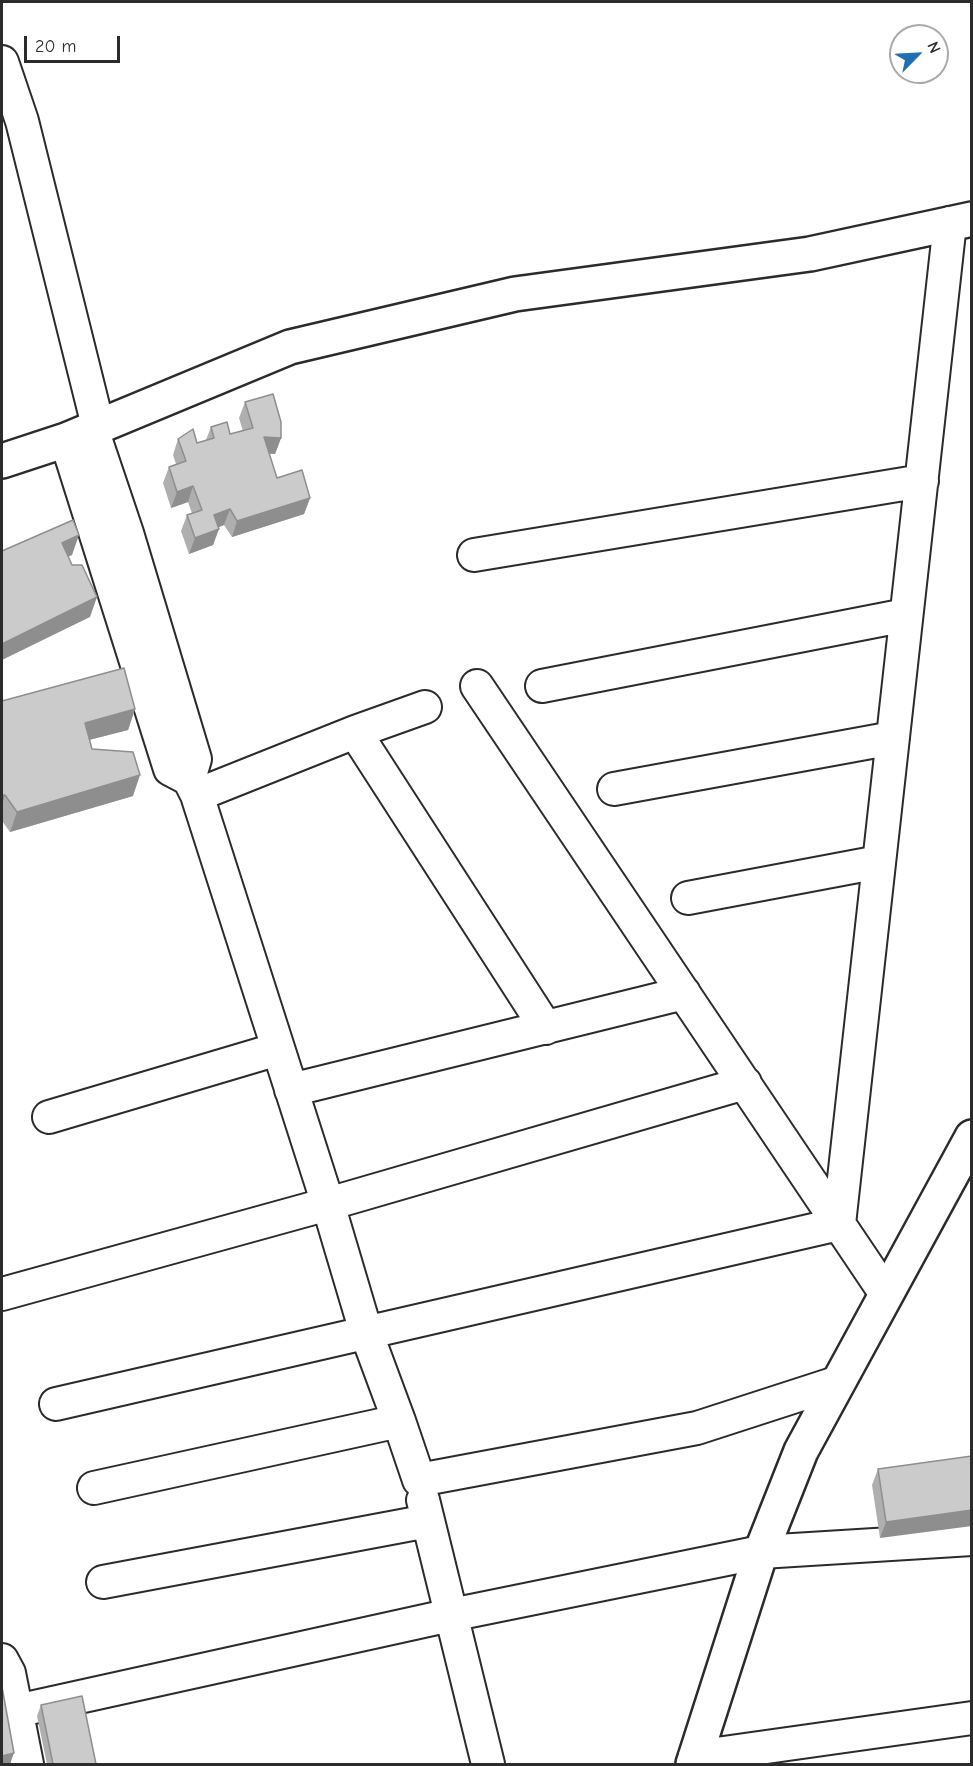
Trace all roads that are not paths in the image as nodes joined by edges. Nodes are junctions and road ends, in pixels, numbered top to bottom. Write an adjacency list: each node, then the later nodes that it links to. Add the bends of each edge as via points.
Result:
1 (2, 62): 3 (street, via 22,121)
2 (961, 221): 3 (street, via 810,254 514,294 346,333 290,347); 5 (street)
3 (85, 432): 4 (street); 13 (street, via 170,769)
4 (2, 461)
5 (922, 481): 6 (street); 7 (street)
6 (474, 555)
7 (906, 615): 9 (street); 12 (street)
8 (477, 686): 17 (street)
9 (542, 686)
10 (425, 707): 11 (street)
11 (355, 732): 13 (street); 18 (street)
12 (893, 738): 14 (street); 15 (street)
13 (193, 787): 19 (street)
14 (614, 789)
15 (879, 862): 16 (street); 25 (street)
16 (688, 898)
17 (684, 993): 18 (street); 20 (street)
18 (546, 1028): 21 (street)
19 (278, 1049): 21 (street); 22 (street)
20 (745, 1083): 24 (street); 25 (street)
21 (291, 1090): 24 (street)
22 (49, 1117)
23 (972, 1137): 27 (street)
24 (328, 1204): 26 (street); 28 (street)
25 (839, 1224): 27 (street); 28 (street)
26 (2, 1294)
27 (886, 1294): 29 (street)
28 (366, 1332): 30 (street); 31 (street)
29 (839, 1382): 32 (street, via 697,1428); 36 (street, via 801,1451)
30 (56, 1404)
31 (399, 1421): 32 (street); 33 (street)
32 (419, 1480): 34 (street)
33 (94, 1488)
34 (428, 1521): 37 (street); 38 (street)
35 (972, 1539): 36 (street)
36 (761, 1552): 38 (street); 42 (street)
37 (103, 1582)
38 (451, 1615): 40 (street); 44 (street)
39 (2, 1660): 40 (street, via 9,1672)
40 (16, 1711): 43 (street)
41 (972, 1718): 42 (street)
42 (694, 1761)
43 (27, 1764)
44 (488, 1764)

